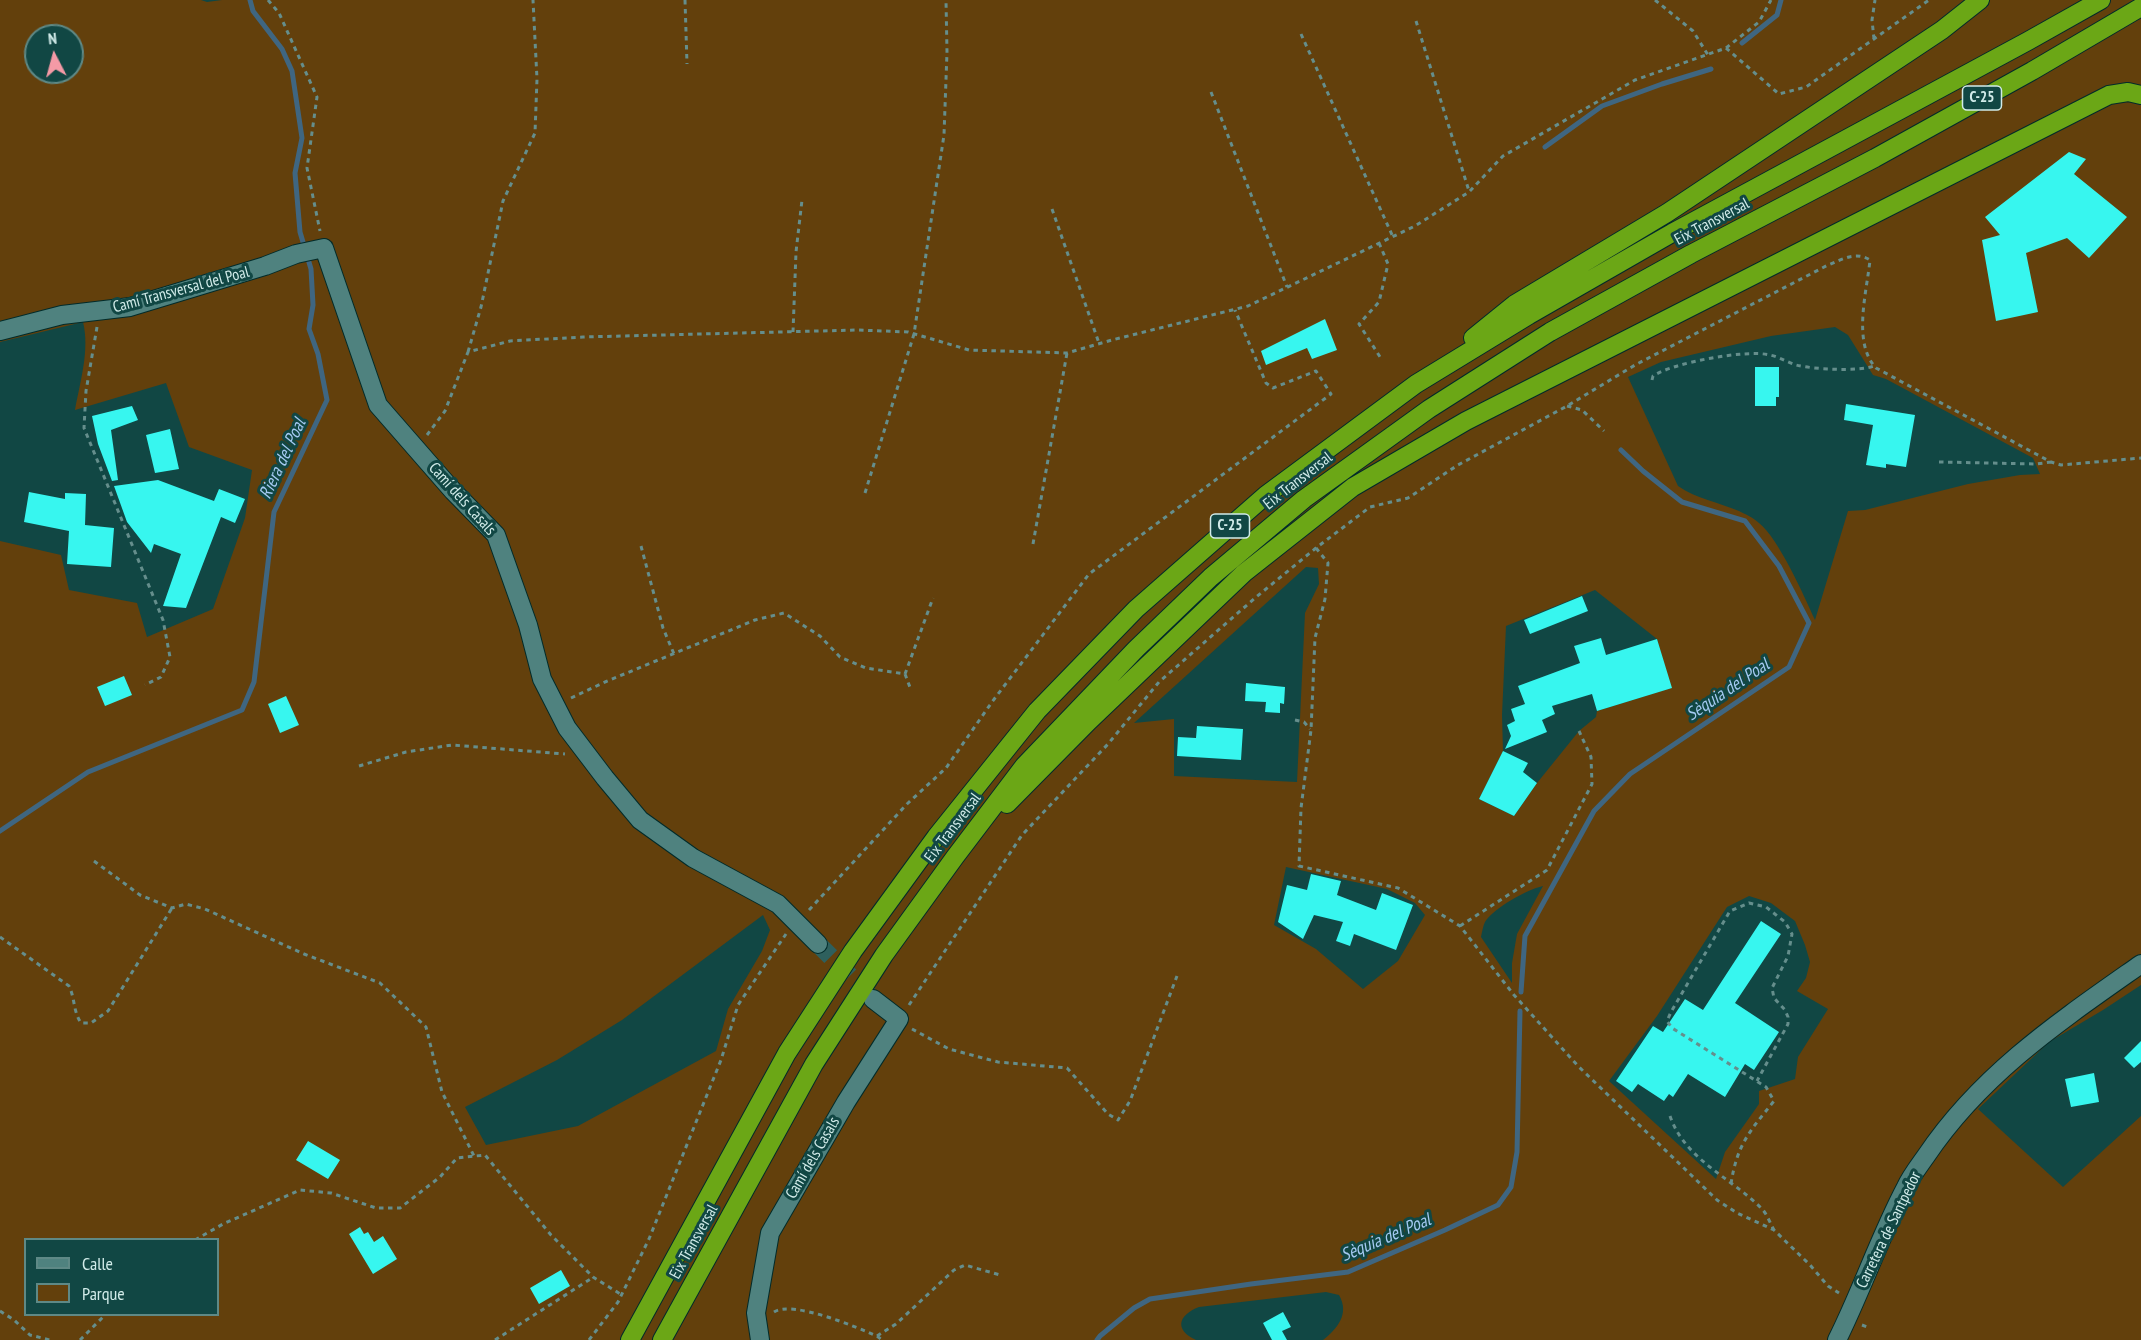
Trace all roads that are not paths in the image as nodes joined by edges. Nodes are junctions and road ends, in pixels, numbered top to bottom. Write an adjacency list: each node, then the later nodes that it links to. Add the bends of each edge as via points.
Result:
1 (1980, 0): 7 (highway, via 1667,213 1515,304)
2 (2101, 0): 7 (highway, Eix Transversal / C-25, via 1672,232)
3 (2141, 7): 8 (highway, Eix Transversal / C-25, via 1875,158 1550,332 1429,409 1304,499 1211,577 1024,766)
4 (2141, 95): 8 (highway, via 2109,95 1466,421 1353,487 1244,573)
5 (320, 248): 6 (street, Camí Transversal del Poal, via 130,307 62,315); 9 (street, Camí dels Casals, via 378,405 496,535 528,625 542,679 567,728 640,820 693,858 778,904)
6 (0, 331)
7 (1416, 384): 13 (highway, Eix Transversal / C-25, via 1266,495 1136,609 1037,711 936,837 853,951 787,1053)
8 (955, 856): 14 (highway, Eix Transversal / C-25, via 884,955 814,1064)
9 (818, 944)
10 (2141, 964): 15 (street, Carretera de Santpedor, via 2044,1033 1972,1096 1906,1185)
11 (873, 999): 12 (street, Camí dels Casals, via 899,1019 770,1233 756,1313)
12 (759, 1331)
13 (630, 1340)
14 (662, 1340)
15 (1837, 1340)

